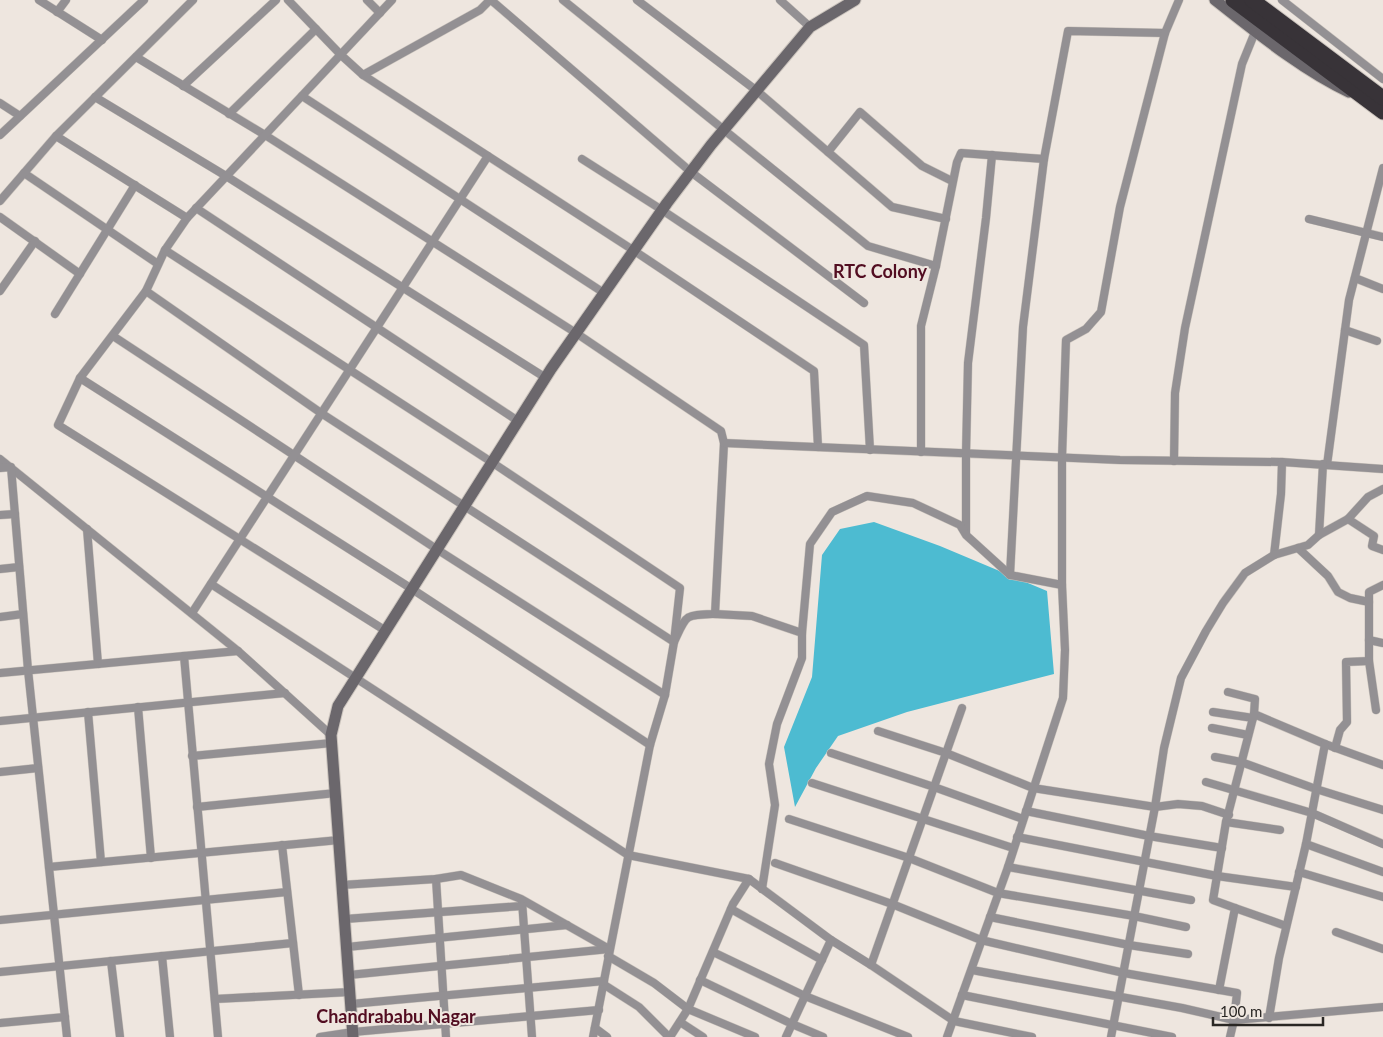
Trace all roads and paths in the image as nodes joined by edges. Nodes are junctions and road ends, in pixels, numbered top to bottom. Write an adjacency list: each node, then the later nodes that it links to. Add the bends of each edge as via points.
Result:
1 (39, 0): 19 (street)
2 (66, 0): 19 (street)
3 (144, 0): 25 (street)
4 (193, 0): 27 (street)
5 (276, 0): 30 (street)
6 (288, 0): 22 (street)
7 (367, 0): 20 (street)
8 (392, 0): 20 (street)
9 (490, 0): 28 (street, via 480,10); 50 (street)
10 (563, 0): 40 (street)
11 (637, 0): 31 (street)
12 (780, 0): 21 (street)
13 (855, 0): 21 (street)
14 (1178, 0): 23 (street)
15 (1214, 0): 24 (street)
16 (1233, 0): 34 (highway)
17 (1252, 0): 34 (highway)
18 (1282, 0): 29 (street)
19 (57, 12): 25 (street)
20 (380, 13): 26 (street)
21 (810, 27): 31 (street)
22 (316, 29): 26 (street); 37 (street)
23 (1165, 32): 47 (street, via 1068,30); 98 (street, via 1120,207 1101,312 1086,329 1066,340)
24 (1255, 32): 34 (street, via 1329,83); 100 (street, via 1242,64 1185,328 1176,393)
25 (102, 40): 38 (street)
26 (341, 55): 28 (street); 32 (street)
27 (136, 57): 30 (street); 33 (street)
28 (363, 75): 46 (street)
29 (1383, 79)
30 (183, 86): 37 (street)
31 (757, 91): 40 (street); 44 (street)
32 (302, 96): 43 (street); 55 (street)
33 (95, 97): 42 (street); 52 (street)
34 (1376, 100): 36 (highway); 39 (street)
35 (0, 103): 38 (street)
36 (1383, 112)
37 (229, 114): 43 (street)
38 (20, 116): 41 (street)
39 (1383, 118)
40 (724, 130): 50 (street); 71 (street, via 868,246)
41 (0, 135)
42 (56, 136): 51 (street); 54 (street)
43 (265, 136): 52 (street); 67 (street)
44 (828, 152): 53 (street, via 860,112 922,166); 61 (street, via 892,206)
45 (992, 155): 47 (street); 53 (street, via 961,153); 95 (street, via 968,363)
46 (488, 156): 55 (street); 69 (street)
47 (1044, 158): 97 (street, via 1023,327)
48 (582, 159): 58 (street)
49 (1383, 168): 64 (street)
50 (691, 172): 58 (street); 79 (street)
51 (24, 173): 56 (street); 63 (street)
52 (226, 176): 57 (street); 74 (street)
53 (952, 181): 61 (street)
54 (135, 185): 60 (street); 63 (street)
55 (460, 199): 67 (street); 78 (street)
56 (0, 201)
57 (196, 208): 60 (street); 81 (street)
58 (662, 210): 69 (street); 93 (street, via 864,345)
59 (0, 217): 66 (street)
60 (187, 218): 68 (street)
61 (946, 219): 71 (street)
62 (1310, 219): 64 (street)
63 (108, 229): 70 (street); 72 (street)
64 (1367, 233): 65 (street); 73 (street)
65 (1383, 237)
66 (35, 241): 72 (street); 76 (street)
67 (433, 242): 74 (street); 83 (street)
68 (165, 250): 70 (street); 86 (street)
69 (634, 250): 78 (street); 92 (street, via 814,371)
70 (158, 264): 77 (street)
71 (936, 266): 94 (street, via 921,326)
72 (80, 274): 80 (street)
73 (1355, 278): 75 (street); 82 (street)
74 (403, 288): 81 (street); 88 (street)
75 (1383, 289)
76 (0, 291)
77 (146, 291): 84 (street); 89 (street)
78 (604, 293): 83 (street)
79 (864, 303)
80 (55, 314)
81 (377, 328): 86 (street); 90 (street)
82 (1345, 330): 85 (street); 103 (street)
83 (576, 333): 88 (street); 91 (street, via 721,431)
84 (113, 336): 87 (street); 96 (street)
85 (1377, 341)
86 (350, 370): 89 (street); 101 (street)
87 (80, 378): 108 (street); 116 (street, via 58,425)
88 (546, 378): 90 (street)
89 (321, 413): 96 (street); 109 (street)
90 (518, 422): 101 (street)
91 (724, 444): 92 (street); 131 (street)
92 (818, 447): 93 (street)
93 (870, 450): 94 (street)
94 (921, 452): 95 (street)
95 (966, 454): 97 (street); 114 (street)
96 (294, 455): 108 (street); 118 (street)
97 (1016, 457): 98 (street); 123 (street)
98 (1062, 458): 100 (street); 126 (street)
99 (0, 459): 104 (street)
100 (1174, 461): 102 (street)
101 (493, 462): 109 (street); 136 (street, via 680,588)
102 (1282, 462): 103 (street); 120 (street)
103 (1325, 464): 106 (street); 115 (street)
104 (11, 467): 105 (street); 110 (street); 113 (street)
105 (0, 468)
106 (1383, 469)
107 (1383, 489): 112 (street, via 1368,497)
108 (267, 497): 116 (street); 127 (street)
109 (464, 507): 118 (street); 136 (street)
110 (15, 514): 111 (street); 121 (street)
111 (0, 515)
112 (1348, 519): 115 (street); 119 (street, via 1374,536 1372,546)
113 (88, 529): 129 (street); 141 (street)
114 (966, 535): 123 (street); 134 (street, via 960,525 912,503 867,496 832,512 810,544)
115 (1319, 536): 117 (street)
116 (240, 539): 124 (street); 133 (street)
117 (1298, 548): 120 (street); 128 (street, via 1328,576 1338,592)
118 (438, 550): 127 (street); 147 (street)
119 (1383, 550)
120 (1274, 555): 180 (street, via 1245,573 1223,603 1181,678 1164,748)
121 (20, 568): 122 (street); 130 (street)
122 (0, 569)
123 (1010, 575): 126 (street)
124 (211, 584): 129 (street); 144 (street)
125 (1383, 584): 128 (street, via 1369,592)
126 (1062, 585): 175 (street, via 1063,698)
127 (412, 589): 133 (street); 162 (street)
128 (1369, 602): 135 (street)
129 (192, 613): 138 (street)
130 (23, 614): 132 (street); 142 (street)
131 (715, 614): 134 (street, via 752,616); 136 (street, via 691,615 684,620)
132 (0, 617)
133 (386, 631): 144 (street)
134 (802, 633): 212 (street, via 802,658 777,724 769,764 775,805)
135 (1369, 640): 137 (street); 140 (street)
136 (674, 642): 147 (street)
137 (1383, 643)
138 (238, 651): 139 (street); 146 (street)
139 (184, 656): 141 (street); 148 (street)
140 (1369, 661): 151 (street); 163 (street, via 1346,662 1347,722 1340,730)
141 (98, 664): 142 (street)
142 (28, 670): 143 (street); 155 (street)
143 (0, 673)
144 (356, 678): 160 (street, via 338,706); 197 (street)
145 (1228, 692): 154 (street, via 1255,698)
146 (285, 693): 148 (street); 160 (street)
147 (665, 695): 162 (street)
148 (188, 702): 149 (street); 166 (street)
149 (138, 707): 152 (street); 198 (street)
150 (962, 708): 165 (street)
151 (1376, 710)
152 (88, 712): 155 (street); 200 (street)
153 (1213, 712): 154 (street)
154 (1254, 716): 159 (street); 161 (street)
155 (33, 718): 156 (street); 170 (street)
156 (0, 721)
157 (1212, 728): 159 (street)
158 (878, 732): 165 (street)
159 (1248, 735): 168 (street)
160 (332, 739): 166 (street); 178 (street)
161 (1325, 744): 163 (street); 177 (street)
162 (650, 745): 197 (street)
163 (1336, 748): 169 (street)
164 (831, 753): 174 (street)
165 (946, 753): 174 (street); 175 (street)
166 (192, 756): 179 (street)
167 (1215, 757): 168 (street)
168 (1241, 762): 176 (street); 177 (street)
169 (1383, 765)
170 (38, 768): 171 (street); 203 (street)
171 (0, 772)
172 (1206, 782): 176 (street)
173 (812, 783): 186 (street)
174 (934, 787): 183 (street); 186 (street)
175 (1033, 788): 180 (street); 183 (street)
176 (1235, 789): 182 (street); 184 (street)
177 (1316, 789): 181 (street); 182 (street)
178 (336, 793): 179 (street); 190 (street)
179 (197, 806): 196 (street)
180 (1155, 807): 184 (street, via 1178,804 1202,806); 189 (street)
181 (1383, 810)
182 (1312, 813): 191 (street); 192 (street)
183 (1024, 815): 188 (street); 189 (street)
184 (1227, 818): 187 (street); 195 (street)
185 (790, 819): 199 (street)
186 (922, 820): 194 (street); 199 (street)
187 (1280, 830)
188 (1017, 836): 194 (street); 202 (street)
189 (1149, 836): 195 (street); 202 (street)
190 (339, 840): 193 (street); 210 (street)
191 (1306, 844): 205 (street); 206 (street)
192 (1383, 844)
193 (282, 845): 196 (street); 214 (street)
194 (1013, 848): 204 (street)
195 (1222, 848): 207 (street)
196 (202, 853): 198 (street); 217 (street)
197 (628, 855): 209 (street); 242 (street)
198 (151, 858): 200 (street)
199 (909, 858): 215 (street); 220 (street)
200 (101, 862): 203 (street)
201 (775, 863): 220 (street)
202 (1144, 863): 207 (street); 213 (street)
203 (49, 867): 224 (street)
204 (1008, 867): 213 (street); 215 (street)
205 (1299, 872): 211 (street); 216 (street)
206 (1383, 872)
207 (1217, 876): 211 (street); 221 (street, via 1213,900)
208 (436, 879): 210 (street); 219 (street, via 461,874); 223 (street)
209 (749, 879): 212 (street); 222 (street)
210 (342, 884): 227 (street)
211 (1296, 887): 230 (street)
212 (762, 889): 235 (street)
213 (1139, 890): 218 (street); 225 (street)
214 (287, 892): 217 (street); 237 (street)
215 (998, 893): 225 (street); 226 (street)
216 (1383, 897)
217 (206, 900): 224 (street); 241 (street)
218 (1191, 900)
219 (522, 902): 223 (street); 229 (street); 232 (street)
220 (892, 904): 236 (street); 249 (street)
221 (1235, 908): 230 (street); 259 (street)
222 (731, 909): 243 (street); 247 (street)
223 (438, 912): 227 (street); 234 (street)
224 (54, 915): 228 (street); 250 (street)
225 (1134, 916): 231 (street); 238 (street)
226 (990, 917): 236 (street); 238 (street)
227 (345, 919): 239 (street)
228 (0, 920)
229 (567, 925): 232 (street); 242 (street)
230 (1286, 926): 272 (street)
231 (1186, 927)
232 (524, 929): 234 (street); 246 (street)
233 (1336, 932): 240 (street)
234 (440, 938): 239 (street); 251 (street)
235 (831, 940): 247 (street); 249 (street)
236 (981, 940): 252 (street); 254 (street)
237 (293, 943): 241 (street); 260 (street)
238 (1129, 945): 244 (street); 254 (street)
239 (347, 947): 255 (street)
240 (1383, 949)
241 (210, 951): 245 (street); 266 (street)
242 (609, 952): 246 (street); 257 (street); 268 (street)
243 (713, 952): 256 (street); 263 (street)
244 (1188, 954)
245 (162, 956): 248 (street); 284 (street)
246 (526, 958): 251 (street); 258 (street)
247 (822, 960): 263 (street)
248 (111, 961): 250 (street); 283 (street)
249 (871, 965): 274 (street)
250 (59, 966): 253 (street); 271 (street)
251 (442, 966): 255 (street); 261 (street)
252 (972, 970): 262 (street); 264 (street)
253 (0, 972)
254 (1124, 973): 259 (street); 264 (street)
255 (349, 975): 265 (street)
256 (700, 980): 268 (street); 278 (street)
257 (604, 982): 258 (street); 269 (street); 291 (street, via 639,1007)
258 (528, 987): 261 (street); 270 (street)
259 (1218, 990): 273 (street, via 1237,993)
260 (299, 995): 265 (street); 266 (street)
261 (444, 995): 265 (street); 277 (street)
262 (962, 995): 274 (street); 279 (street)
263 (805, 996): 278 (street); 296 (street)
264 (1119, 997): 273 (street); 279 (street)
265 (350, 998): 281 (street)
266 (215, 1000): 285 (street)
267 (1383, 1007): 272 (street)
268 (688, 1009): 275 (street); 293 (street)
269 (599, 1010): 270 (street); 280 (street)
270 (531, 1016): 277 (street); 288 (street)
271 (65, 1017): 276 (street); 282 (street)
272 (1269, 1018): 273 (street)
273 (1234, 1020): 301 (street)
274 (954, 1021): 297 (street); 298 (street)
275 (680, 1022): 291 (street); 292 (street)
276 (0, 1023)
277 (446, 1024): 281 (street); 287 (street)
278 (792, 1024): 294 (street); 295 (street)
279 (1114, 1026): 299 (street); 300 (street)
280 (595, 1028): 289 (street); 290 (street)
281 (353, 1035): 286 (street)
282 (67, 1037)
283 (120, 1037)
284 (170, 1037)
285 (218, 1037)
286 (320, 1037)
287 (446, 1037)
288 (532, 1037)
289 (594, 1037)
290 (608, 1037)
291 (670, 1037)
292 (703, 1037)
293 (755, 1037)
294 (786, 1037)
295 (823, 1037)
296 (908, 1037)
297 (947, 1037)
298 (1032, 1037)
299 (1111, 1037)
300 (1172, 1037)
301 (1230, 1037)

